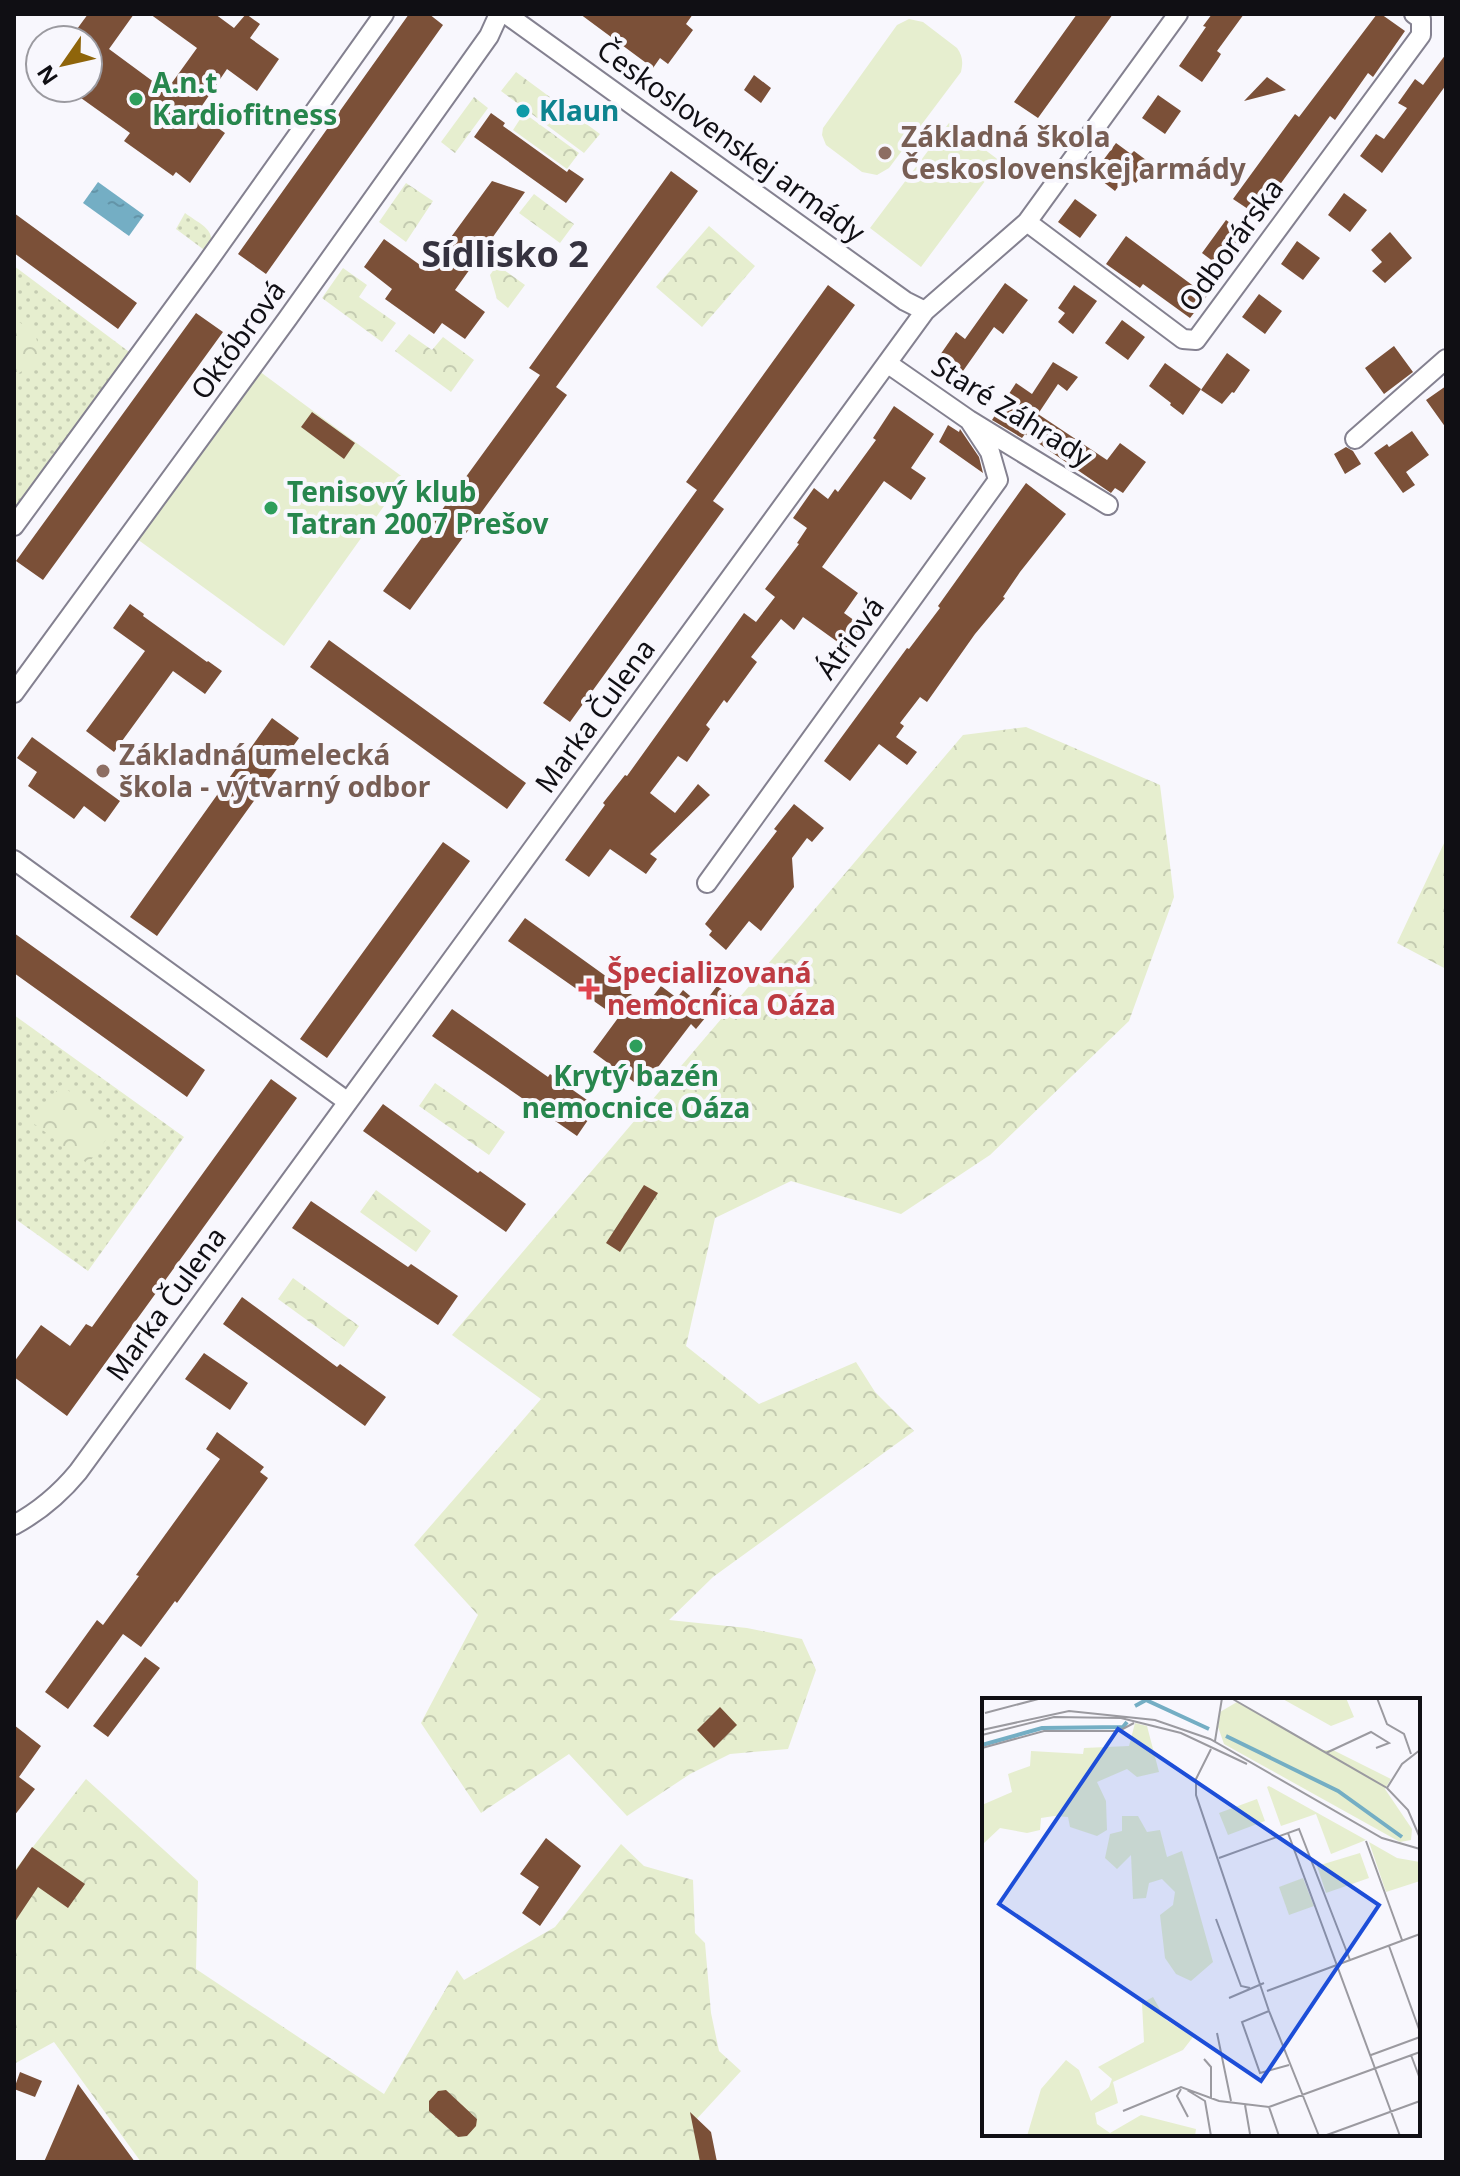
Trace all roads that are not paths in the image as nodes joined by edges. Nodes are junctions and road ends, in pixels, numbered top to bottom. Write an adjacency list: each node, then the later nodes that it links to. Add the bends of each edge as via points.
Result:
1 (384, 14): 13 (street)
2 (499, 14): 14 (street, Októbrová, via 489,36 272,341)
3 (506, 14): 7 (street, Československej armády)
4 (1178, 14): 6 (street)
5 (1414, 14): 6 (street, Odborárska, via 1421,19 1421,35 1196,340 1183,339)
6 (1027, 222): 7 (street)
7 (925, 311): 9 (street)
8 (1446, 359): 11 (street)
9 (887, 363): 10 (street, Staré Záhrady); 17 (street, Marka Čulena)
10 (969, 420): 12 (street, Staré Záhrady); 16 (street, Átriová, via 990,452 998,480)
11 (1355, 439)
12 (1108, 505)
13 (14, 526)
14 (14, 693)
15 (14, 860): 17 (street)
16 (707, 883)
17 (348, 1102): 18 (street, Marka Čulena, via 78,1472 56,1497)
18 (14, 1525)

